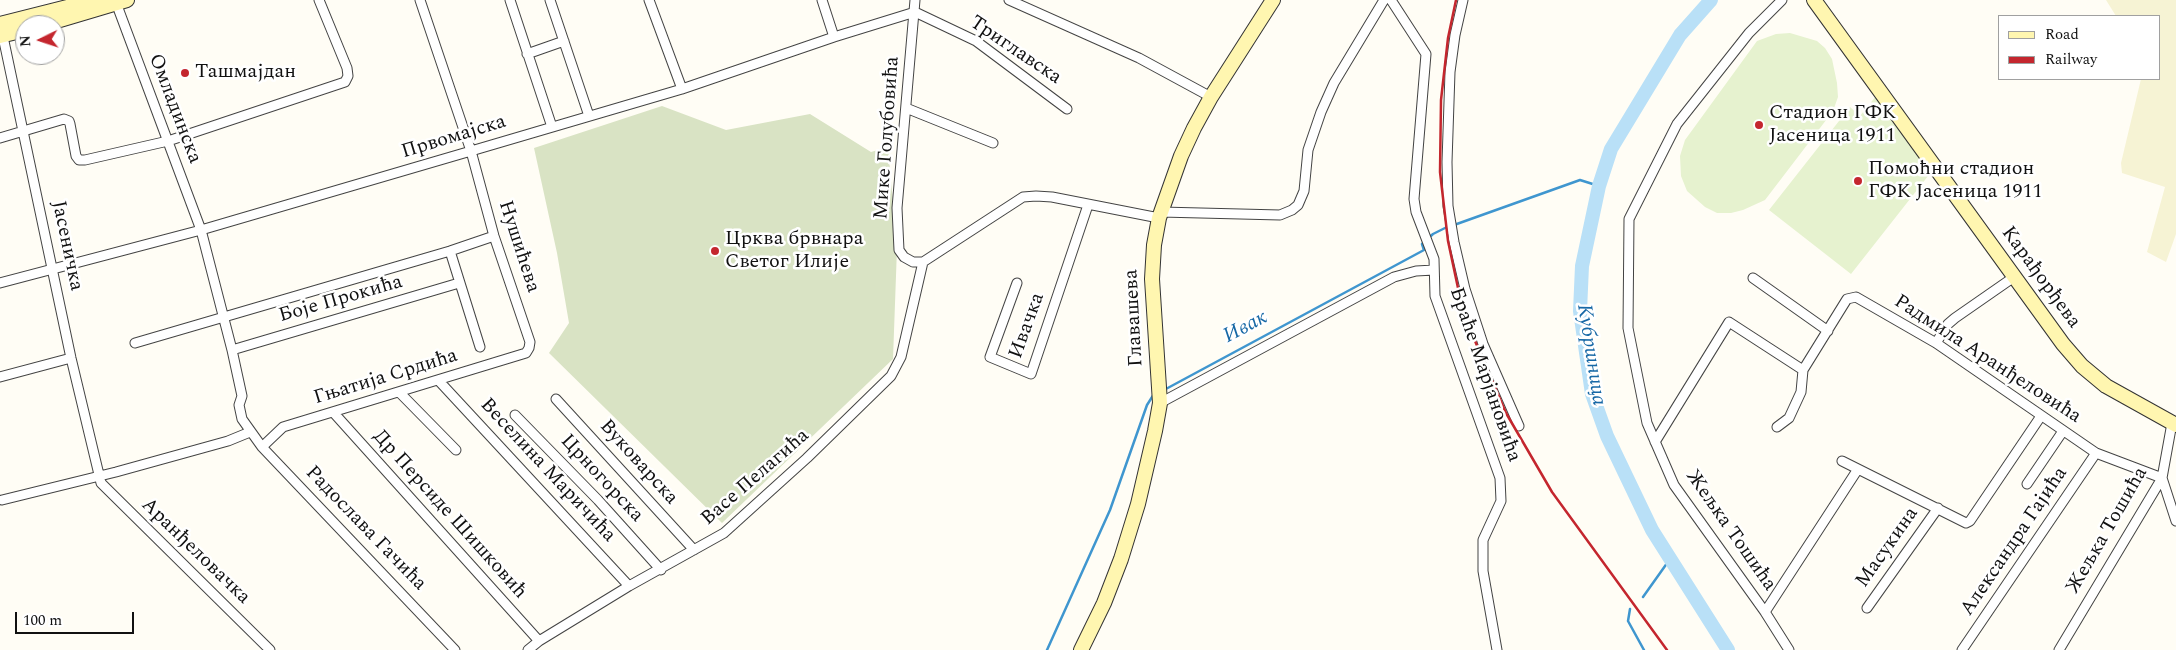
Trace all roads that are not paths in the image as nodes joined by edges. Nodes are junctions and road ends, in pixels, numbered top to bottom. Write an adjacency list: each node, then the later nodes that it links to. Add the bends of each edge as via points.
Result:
1 (95, 0): 19 (main road)
2 (319, 0): 32 (street, via 347,68 345,82)
3 (420, 0): 34 (street, Нушићева)
4 (510, 0): 23 (street)
5 (550, 0): 22 (street)
6 (649, 0): 24 (street)
7 (822, 0): 21 (street)
8 (915, 0): 17 (street, Мике Голубовића)
9 (1010, 0): 25 (street, via 1130,54)
10 (1273, 0): 25 (main road, Главашева)
11 (1384, 0): 36 (street, via 1338,76 1321,112 1308,150 1304,191 1298,205 1280,215)
12 (1391, 0): 42 (street, Браће Марјановића, via 1426,54 1414,199 1434,259)
13 (1463, 0): 66 (street, Браће Марјановића, via 1450,72 1448,206 1465,289 1483,344)
14 (1782, 0): 70 (street, Жељка Тошића, via 1749,33 1677,124 1629,219 1628,328 1647,424)
15 (1814, 0): 43 (main road, Карађорђева)
16 (119, 1): 18 (main road); 32 (street, Омладинска)
17 (915, 12): 21 (street, Првомајска); 26 (street, Мике Голубовића); 27 (street, Триглавска, via 976,41)
18 (65, 18)
19 (1, 30): 20 (main road); 30 (street, Јасеничка)
20 (15, 30)
21 (834, 37): 24 (street, Првомајска)
22 (564, 41): 23 (street); 28 (street)
23 (527, 54): 29 (street)
24 (682, 89): 28 (street, Првомајска)
25 (1211, 98): 36 (main road, Главашева, via 1185,146)
26 (906, 108): 33 (street); 40 (street, Мике Голубовића, via 897,208 899,250 913,262)
27 (1067, 109)
28 (589, 116): 29 (street, Првомајска)
29 (552, 127): 34 (street, Првомајска)
30 (24, 131): 31 (street); 32 (street, via 64,119 68,121 79,160); 41 (street, Јасеничка)
31 (0, 138)
32 (168, 141): 37 (street, Омладинска)
33 (993, 143)
34 (470, 151): 37 (street, Првомајска); 38 (street, Нушићева)
35 (1088, 205): 36 (street); 40 (street, via 1052,197 1023,197); 47 (street, Ивачка, via 1031,374 990,357)
36 (1160, 215): 61 (main road, Главашева, via 1152,279)
37 (201, 230): 41 (street, Првомајска); 48 (street)
38 (494, 236): 39 (street, Боје Прокића); 54 (street, Нушићева, via 530,342)
39 (450, 251): 46 (street); 48 (street, Боје Прокића)
40 (923, 262): 82 (street, Васе Пелагића, via 901,356 891,376 724,533)
41 (53, 270): 45 (street, Првомајска); 55 (street, Јасеничка)
42 (1434, 270): 61 (street, via 1416,270 1394,277); 92 (street, Браће Марјановића, via 1435,296 1500,478 1501,502 1483,540 1483,571)
43 (2014, 277): 51 (street, via 1955,318); 65 (main road, Карађорђева, via 2082,366 2106,386)
44 (1753, 278): 49 (street)
45 (0, 283)
46 (459, 283): 52 (street); 53 (street, Боје Прокића)
47 (1017, 283)
48 (225, 318): 50 (street, Боје Прокића); 53 (street)
49 (1828, 331): 51 (street, Радмила Аранђеловића, via 1847,299 1856,297); 56 (street, Радмила Аранђеловића)
50 (135, 343)
51 (1936, 343): 64 (street, Радмила Аранђеловића)
52 (480, 347)
53 (232, 350): 69 (street, via 242,396 239,413)
54 (526, 353): 58 (street, Гњатија Срдића)
55 (71, 358): 57 (street); 76 (street, Јасеничка)
56 (1803, 370): 67 (street, Радмила Аранђеловића, via 1802,392 1789,418); 70 (street, via 1729,322)
57 (0, 377)
58 (439, 381): 59 (street, Гњатија Срдића); 84 (street, Веселина Маричића)
59 (400, 393): 62 (street, Гњатија Срдића); 72 (street)
60 (556, 399): 82 (street, Вуковарска)
61 (1159, 400): 91 (main road, Главашева, via 1152,448 1126,544 1104,603)
62 (334, 412): 71 (street, Гњатија Срдића, via 283,427); 87 (street, Др Персиде Шишковић)
63 (515, 414): 83 (street, Црногорска)
64 (2041, 416): 68 (street, Радмила Аранђеловића); 80 (street, via 1970,521 1963,522)
65 (2174, 424): 77 (street, Жељка Тошића)
66 (1519, 426)
67 (1777, 426)
68 (2063, 431): 73 (street, Радмила Аранђеловића); 78 (street)
69 (250, 432): 71 (street, Радослава Гачића); 76 (street, via 228,442)
70 (1655, 442): 86 (street, Жељка Тошића, via 1674,485)
71 (262, 447): 89 (street, Радослава Гачића)
72 (456, 450)
73 (2096, 453): 77 (street, Радмила Аранђеловића); 94 (street, Александра Гајића)
74 (1842, 461): 75 (street)
75 (1858, 469): 80 (street); 86 (street)
76 (98, 476): 79 (street); 88 (street, Аранђеловачка, via 107,491)
77 (2162, 478): 81 (street); 95 (street, Жељка Тошића)
78 (2027, 484)
79 (2, 500)
80 (1938, 508): 85 (street, Масукина)
81 (2176, 521)
82 (694, 550): 83 (street, Васе Пелагића)
83 (660, 570): 84 (street, Васе Пелагића)
84 (629, 586): 87 (street, Васе Пелагића)
85 (1867, 608)
86 (1765, 612): 93 (street, Жељка Тошића)
87 (539, 641): 90 (street, Васе Пелагића)
88 (270, 650)
89 (455, 650)
90 (528, 650)
91 (1081, 650)
92 (1497, 650)
93 (1789, 650)
94 (1962, 650)
95 (2058, 650)

